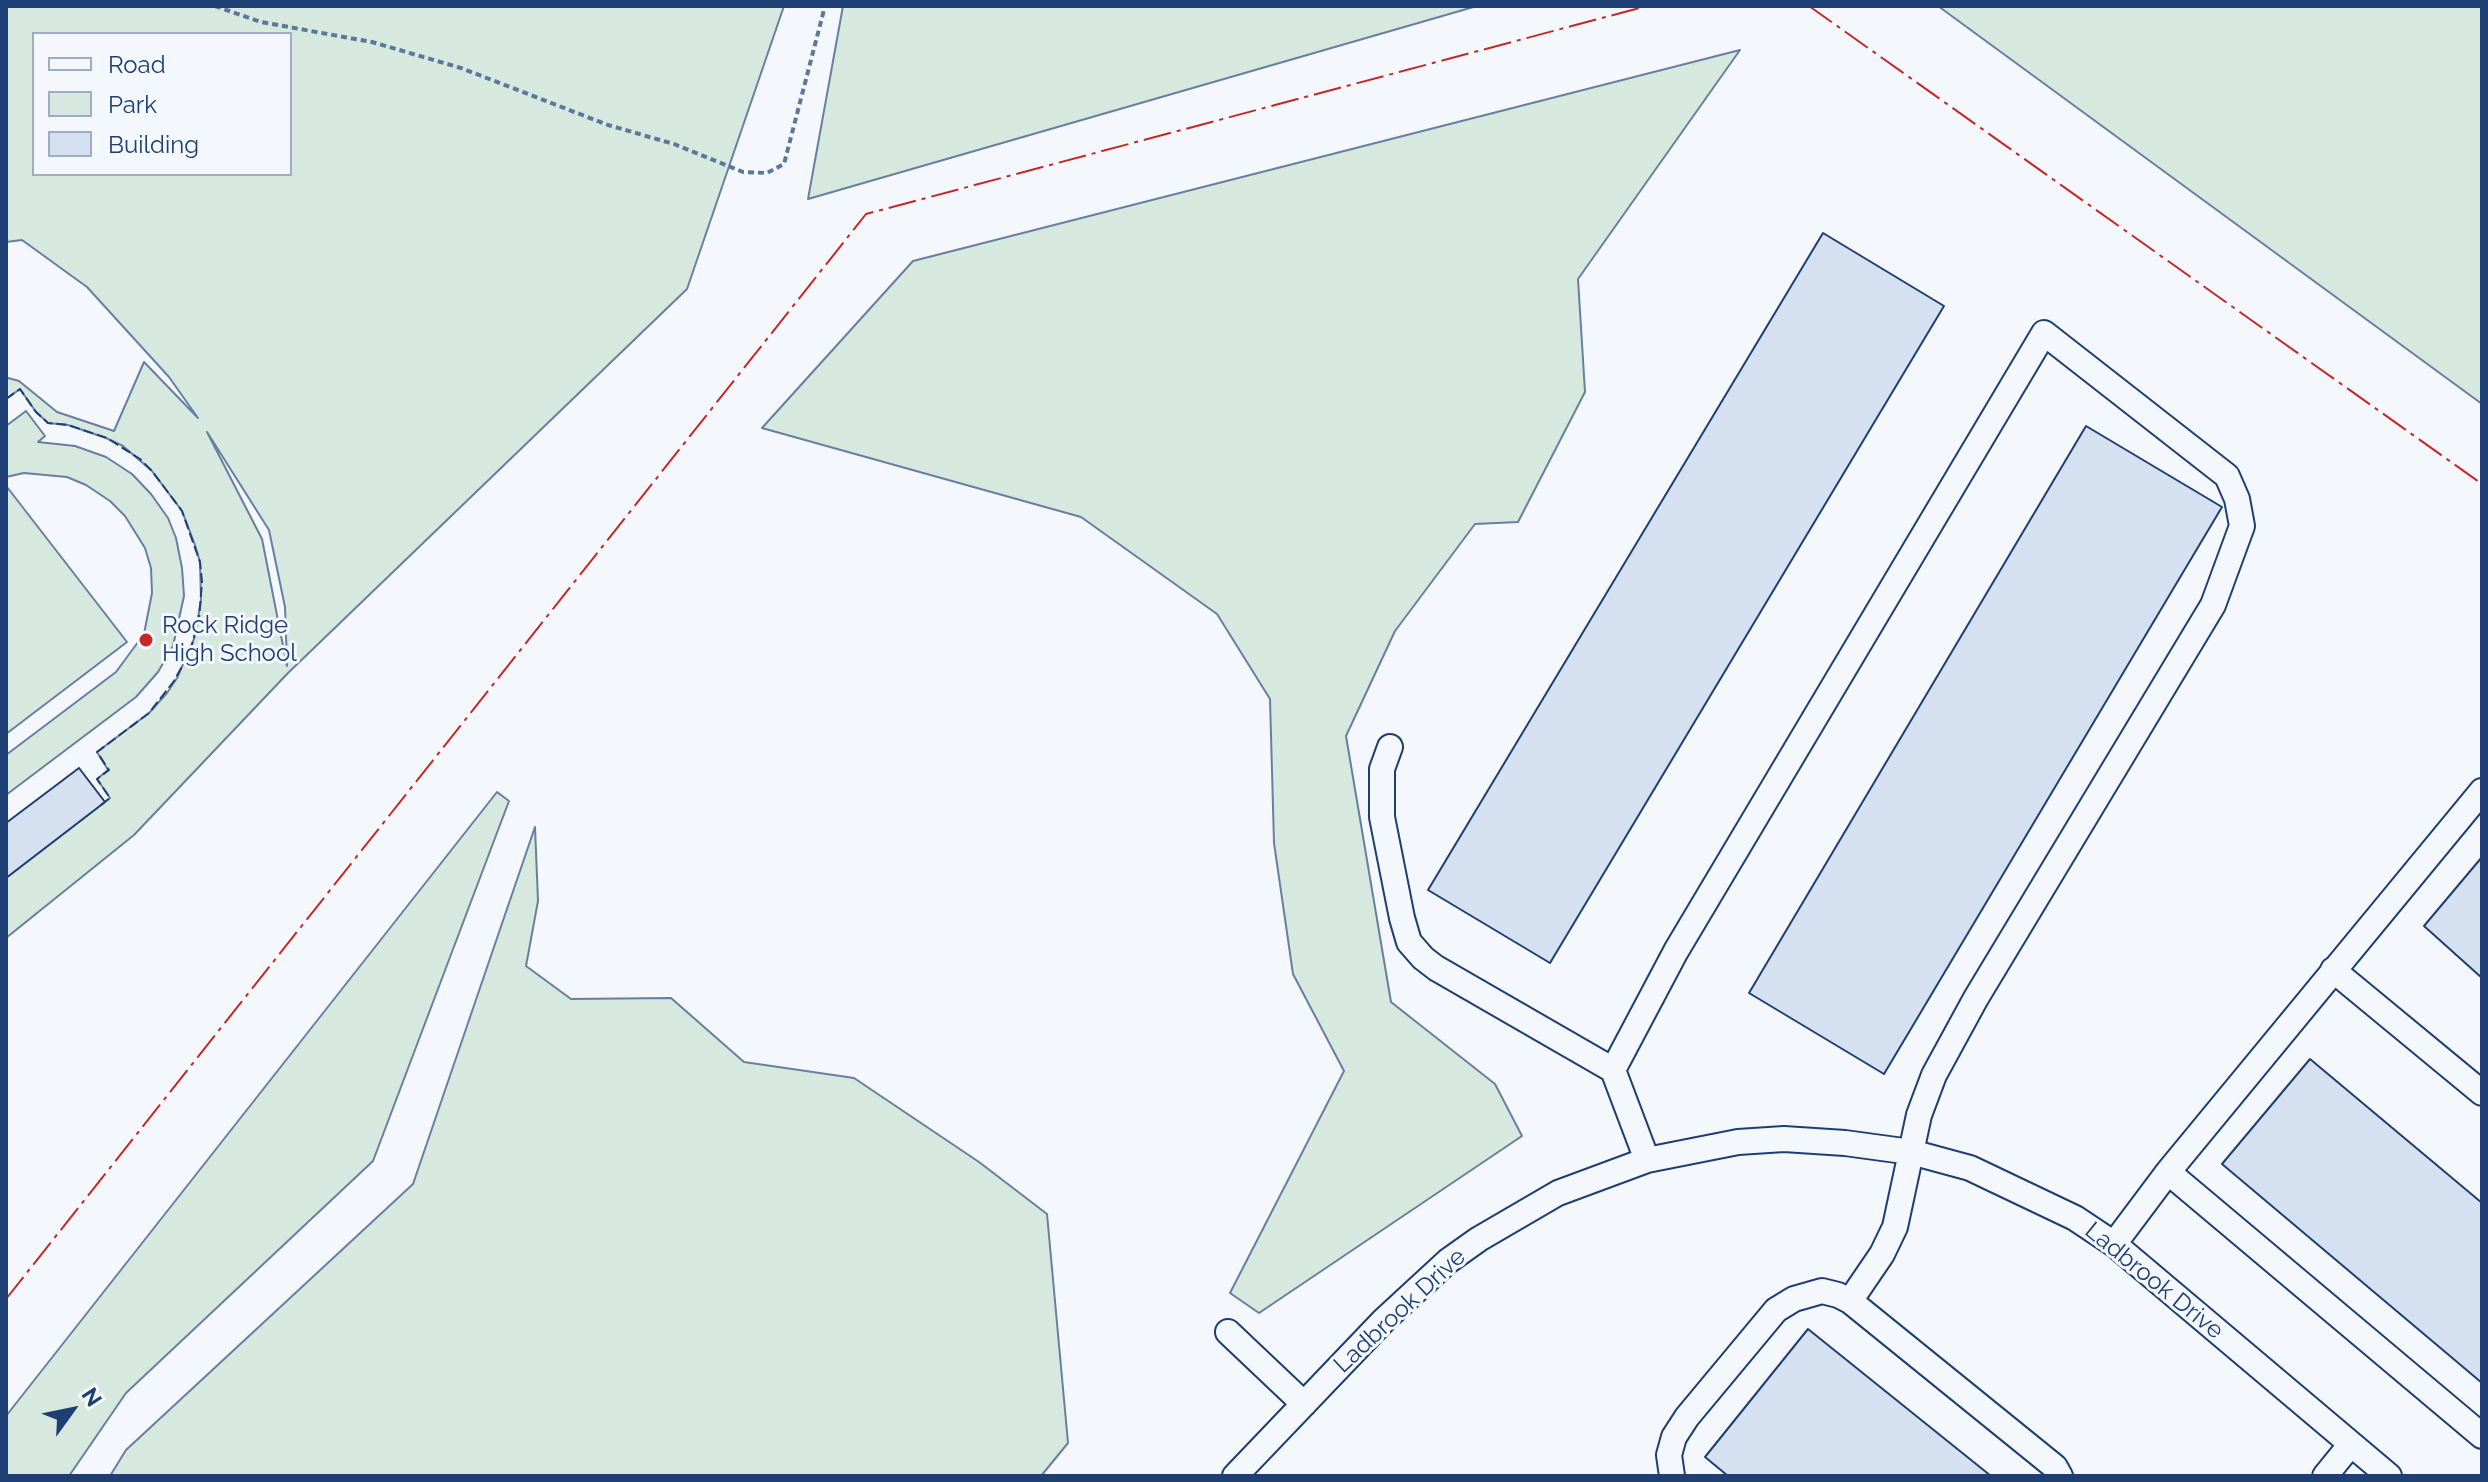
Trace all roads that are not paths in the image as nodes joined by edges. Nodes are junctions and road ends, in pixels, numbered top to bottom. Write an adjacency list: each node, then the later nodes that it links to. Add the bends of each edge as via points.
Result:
1 (1390, 747): 4 (street, via 1382,769 1382,817 1409,942 1436,968)
2 (2482, 791): 3 (street)
3 (2333, 970): 5 (street); 8 (street)
4 (1613, 1070): 6 (street, via 1684,938 2044,333 2227,476 2242,526 2213,605 1934,1075); 7 (street)
5 (2482, 1093)
6 (1911, 1152): 7 (street, Ladbrook Drive, via 1784,1139 1738,1142); 9 (street, Ladbrook Drive, via 1970,1168 2023,1192); 10 (street, via 1895,1227)
7 (1647, 1160): 12 (street, Ladbrook Drive, via 1558,1193 1448,1261)
8 (2168, 1172): 9 (street); 13 (street)
9 (2114, 1244): 14 (street, Ladbrook Drive)
10 (1850, 1301): 16 (street, via 1822,1291 1776,1310 1680,1427 1669,1455); 17 (street)
11 (1228, 1332): 12 (street)
12 (1304, 1404): 15 (street, Ladbrook Drive)
13 (2482, 1436)
14 (2351, 1444): 18 (street); 19 (street, Ladbrook Drive)
15 (1235, 1476)
16 (1672, 1476)
17 (2060, 1476)
18 (2325, 1476)
19 (2389, 1476)

